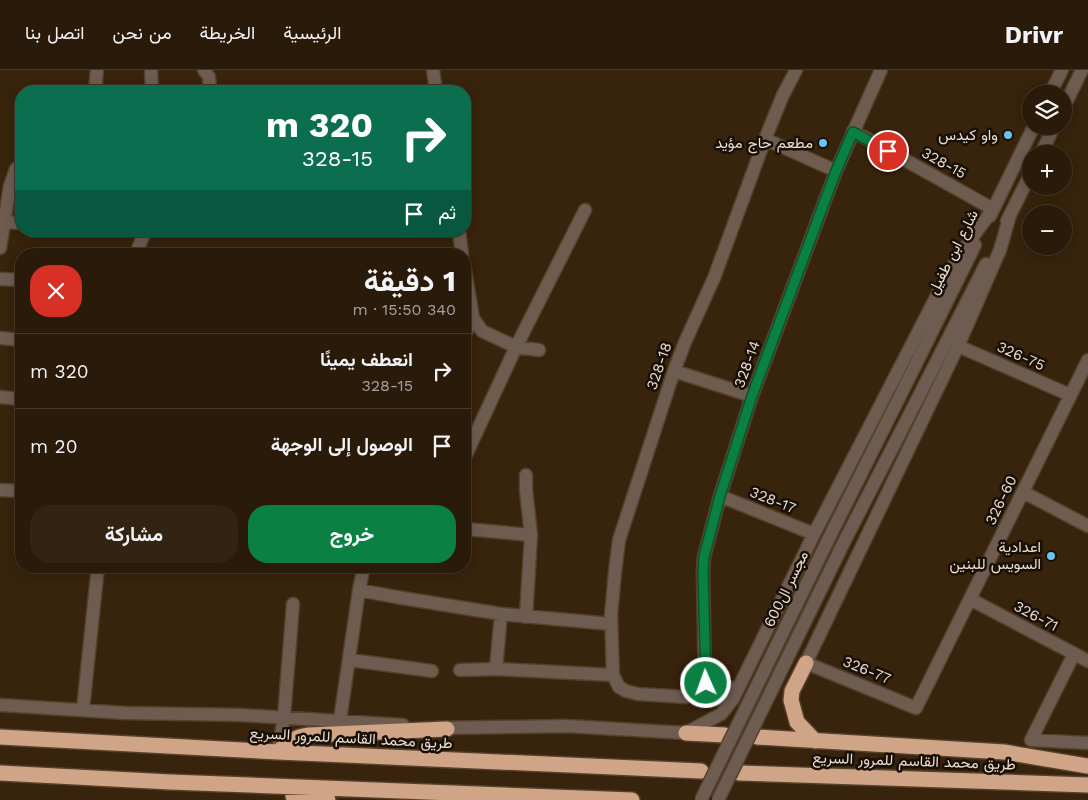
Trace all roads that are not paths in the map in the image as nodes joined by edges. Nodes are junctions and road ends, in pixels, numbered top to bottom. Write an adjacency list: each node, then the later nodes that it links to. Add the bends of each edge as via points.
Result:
1 (97, 70): 9 (street)
2 (151, 70): 10 (street)
3 (204, 70): 11 (street)
4 (437, 70): 12 (street)
5 (796, 70): 17 (street, 328-18)
6 (881, 70): 15 (street, 328-14)
7 (1062, 70): 13 (street)
8 (1082, 70): 14 (street)
9 (96, 85)
10 (152, 85)
11 (210, 85)
12 (436, 85)
13 (1054, 85)
14 (1072, 91)
15 (853, 132): 19 (street, 328-14); 22 (street, 328-15)
16 (1030, 135): 22 (street, شارع ابن طفيل)
17 (765, 139): 19 (street); 39 (street, 328-18, via 714,278)
18 (15, 171): 20 (street)
19 (836, 171): 42 (street, 328-14)
20 (5, 186): 25 (street)
21 (1022, 191): 24 (street)
22 (993, 209): 40 (street, شارع ابن طفيل); 53 (street, via 944,282)
23 (585, 210): 36 (street)
24 (1010, 215): 35 (street, via 1000,250); 95 (street, مجسر ال600, bridge)
25 (4, 222): 26 (street); 27 (street)
26 (15, 223)
27 (0, 248)
28 (0, 279): 29 (street)
29 (15, 280)
30 (471, 306): 31 (street)
31 (473, 318): 32 (street); 36 (street, via 482,331)
32 (471, 322)
33 (0, 338): 34 (street)
34 (15, 339)
35 (958, 346): 41 (street, 326-75); 65 (street)
36 (516, 347): 37 (street); 45 (street)
37 (539, 350)
38 (1088, 360): 41 (street, 326-60)
39 (674, 370): 42 (street); 62 (street, 328-18, via 620,540)
40 (902, 392): 94 (street, مجسر ال600, bridge)
41 (1070, 395): 49 (street, 326-60)
42 (752, 396): 50 (street, 328-14)
43 (0, 397): 44 (street)
44 (15, 398)
45 (471, 444)
46 (526, 475): 54 (street)
47 (0, 490): 48 (street)
48 (15, 491)
49 (1023, 492): 51 (street); 58 (street, 326-60)
50 (720, 496): 53 (street, 328-17); 71 (street, 328-14, via 704,557)
51 (1088, 526)
52 (471, 529): 54 (street)
53 (814, 534): 72 (street)
54 (531, 535): 61 (street)
55 (97, 573): 75 (street)
56 (363, 573): 57 (street)
57 (359, 590): 60 (street); 64 (street)
58 (970, 599): 63 (street, 326-71); 74 (street, 326-60)
59 (293, 604): 76 (street)
60 (501, 614): 61 (street); 67 (street)
61 (526, 617): 62 (street)
62 (612, 624): 70 (street, 328-18)
63 (1074, 654): 66 (street, 326-71); 84 (street, via 1031,740)
64 (350, 660): 69 (street); 77 (street)
65 (806, 662): 74 (street, 326-77); 83 (highway, via 791,700 796,722)
66 (1088, 662)
67 (496, 669): 68 (street); 70 (street)
68 (460, 670)
69 (432, 671)
70 (613, 674): 71 (street, 328-18, via 619,686 638,694 686,697)
71 (706, 683): 72 (street)
72 (738, 689): 79 (street, via 721,714)
73 (0, 705): 75 (street)
74 (916, 708)
75 (83, 709): 76 (street)
76 (284, 717): 77 (street); 85 (street)
77 (340, 720): 78 (street)
78 (447, 728): 79 (street, via 566,726); 85 (highway, via 300,736)
79 (686, 733): 80 (highway)
80 (725, 735)
81 (757, 737): 83 (highway)
82 (0, 738): 85 (highway, طريق محمد القاسم للمرور السريع)
83 (814, 741): 86 (highway, via 1004,752)
84 (1088, 743)
85 (278, 752): 87 (highway, طريق محمد القاسم للمرور السريع)
86 (1088, 766)
87 (701, 771)
88 (739, 772): 91 (highway, طريق محمد القاسم للمرور السريع)
89 (0, 773): 90 (highway)
90 (170, 782): 92 (highway); 93 (highway)
91 (1088, 785)
92 (328, 800)
93 (632, 800)
94 (701, 800)
95 (718, 800)

